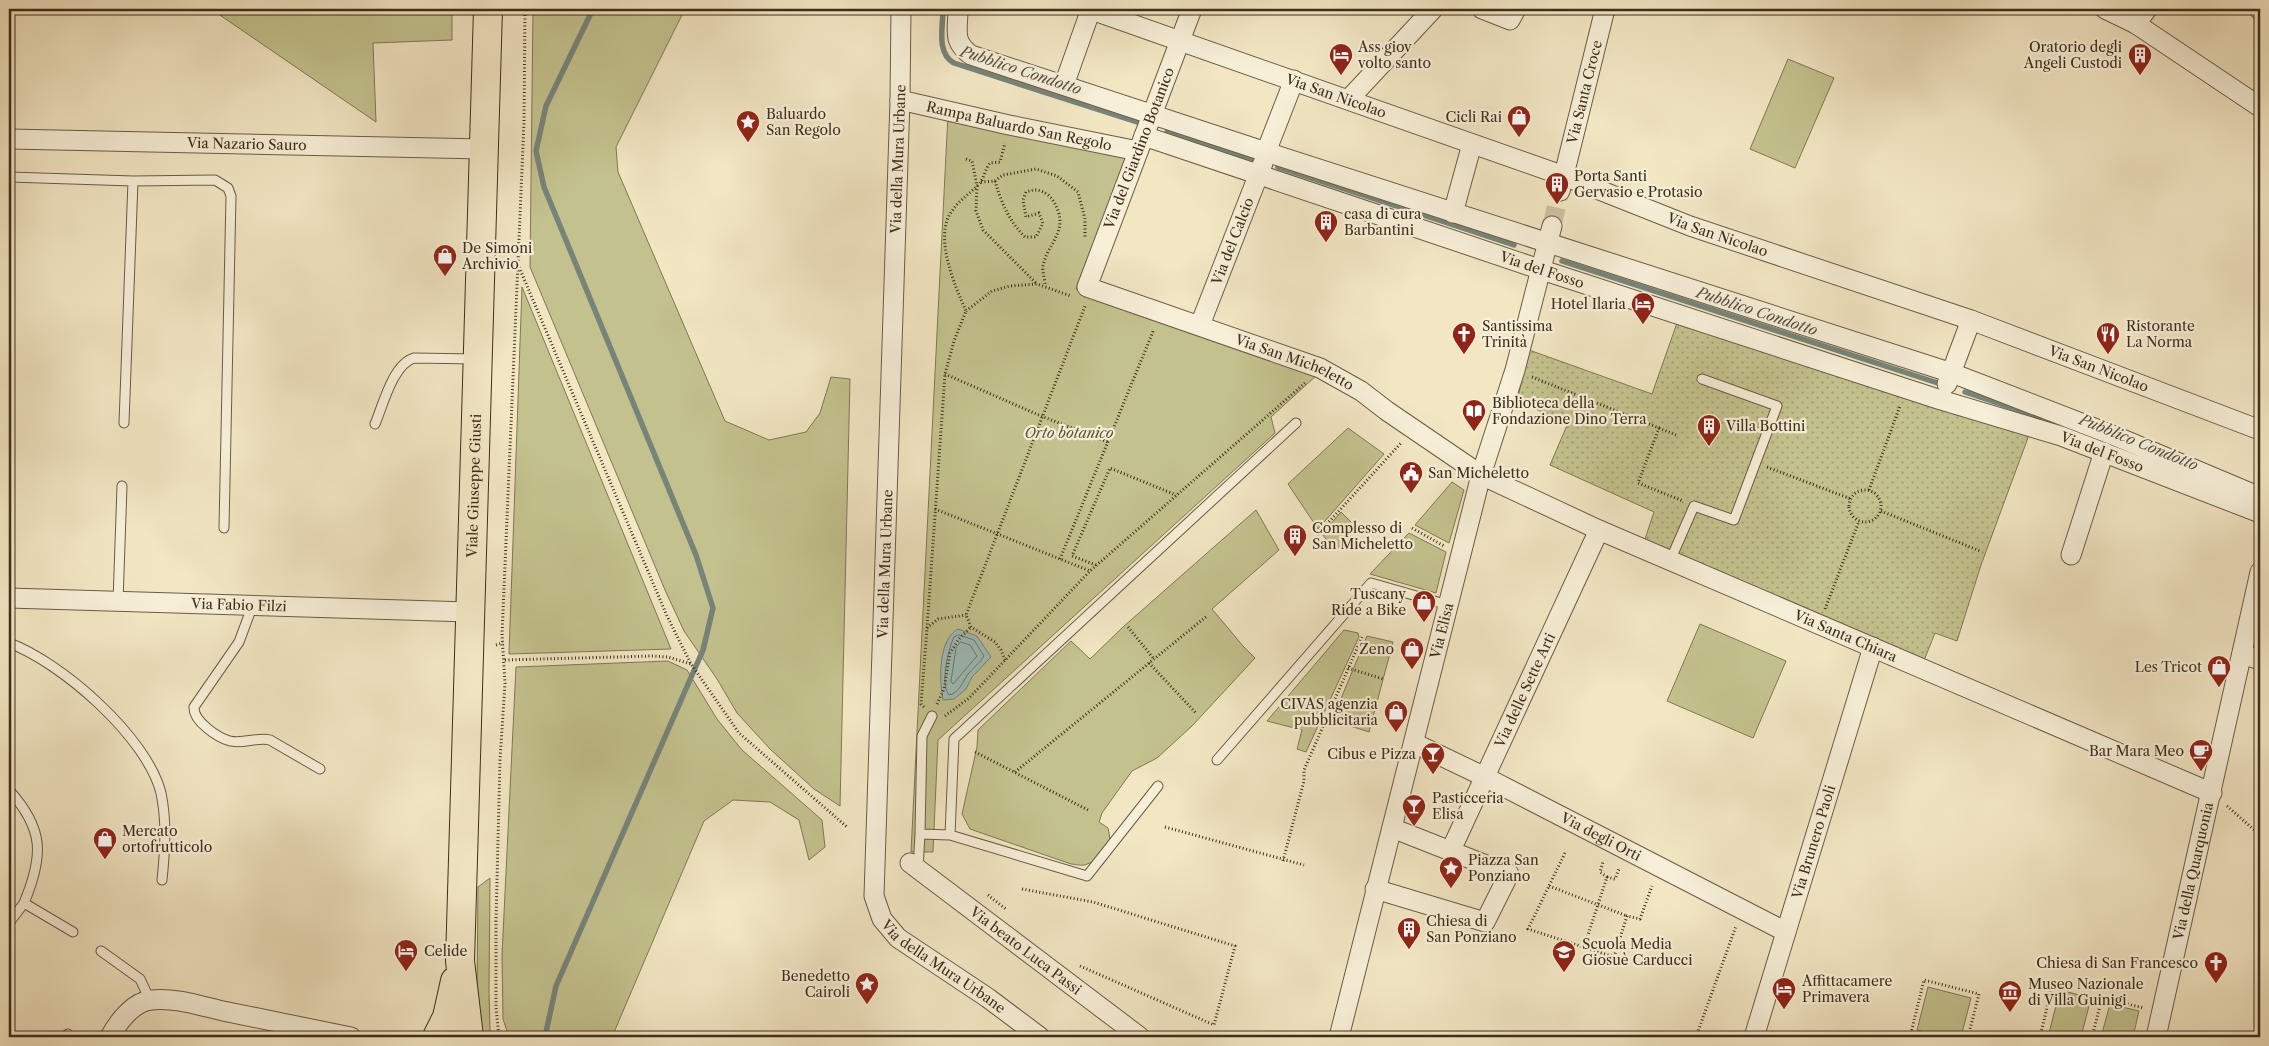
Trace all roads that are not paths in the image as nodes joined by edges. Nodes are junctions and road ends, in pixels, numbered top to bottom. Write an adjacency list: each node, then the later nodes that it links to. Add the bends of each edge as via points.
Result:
1 (488, 9): 22 (main road, Viale Giuseppe Giusti)
2 (901, 9): 17 (street, Via della Mura Urbane)
3 (958, 9): 15 (street, Via del Fosso, via 958,40 971,55)
4 (1090, 9): 13 (street, Via San Nicolao); 15 (street)
5 (1192, 9): 13 (street, Via del Giardino Botanico)
6 (1434, 9): 16 (street)
7 (1482, 9): 8 (street, via 1510,20)
8 (1516, 9)
9 (1605, 9): 26 (street, Via Santa Croce)
10 (2105, 9): 12 (street)
11 (2147, 9): 12 (street)
12 (2136, 24): 18 (street)
13 (1180, 40): 14 (street, Via San Nicolao); 19 (street, Via del Giardino Botanico)
14 (1294, 80): 16 (street, Via San Nicolao); 23 (street, Via del Calcio)
15 (1064, 85): 19 (street, Via del Fosso)
16 (1349, 98): 21 (street, Via San Nicolao)
17 (900, 100): 19 (street, Rampa Baluardo San Regolo, via 1009,125); 85 (street, Via della Mura Urbane, via 874,896 882,919 898,938)
18 (2260, 107)
19 (1146, 130): 23 (street, Via del Fosso); 30 (street, Via del Giardino Botanico)
20 (9, 139): 22 (street, Via Nazario Sauro)
21 (1472, 144): 26 (street, Via San Nicolao); 27 (street)
22 (484, 149): 33 (main road, Viale Giuseppe Giusti)
23 (1263, 163): 27 (street, Via del Fosso); 29 (street, Via del Fosso); 32 (street, Via del Calcio)
24 (9, 177): 25 (lane)
25 (133, 181): 38 (lane); 46 (lane, via 215,180 228,188 231,196)
26 (1562, 183): 31 (street, Via San Nicolao)
27 (1453, 213): 28 (street, Via del Fosso)
28 (1550, 234): 29 (street, Via Elisa); 34 (street, Via del Fosso)
29 (1542, 270): 36 (street, Via del Fosso); 42 (street, Via Elisa, via 1515,370)
30 (1078, 290): 32 (street, Via San Micheletto)
31 (1971, 320): 34 (street); 40 (street, Via San Nicolao)
32 (1200, 325): 42 (street, Via San Micheletto, via 1320,368 1361,391)
33 (479, 359): 39 (lane, via 406,360); 55 (main road, Viale Giuseppe Giusti)
34 (1952, 373): 36 (street); 44 (street, Via del Fosso)
35 (1702, 379): 49 (lane, via 1777,406 1734,520 1694,506)
36 (1942, 400): 41 (street, Via del Fosso)
37 (1296, 423): 69 (lane, via 954,739)
38 (124, 424)
39 (376, 424)
40 (2260, 430)
41 (2104, 452): 45 (street, Via del Fosso); 48 (street)
42 (1481, 475): 47 (street, Via Santa Chiara); 53 (street, Via Elisa)
43 (122, 486): 52 (lane)
44 (2260, 497)
45 (2260, 513)
46 (224, 528)
47 (1599, 530): 49 (street, Via Santa Chiara); 63 (street, Via delle Sette Arti)
48 (2071, 555)
49 (1670, 561): 57 (street, Via Santa Chiara)
50 (2260, 572): 58 (street, Via della Quarquonia)
51 (9, 598): 52 (street, Via Fabio Filzi)
52 (118, 602): 54 (street, Via Fabio Filzi)
53 (1448, 604): 60 (street, Via Elisa); 61 (lane, via 1371,583)
54 (252, 607): 55 (street, Via Fabio Filzi); 62 (lane, via 239,642 193,714 231,742 270,740)
55 (469, 612): 79 (main road, Viale Giuseppe Giusti)
56 (9, 643): 72 (lane, via 62,673 106,710 153,771 165,822)
57 (1873, 647): 66 (street, Via Santa Chiara); 77 (street, Via Brunero Paoli)
58 (2251, 657): 66 (street, Via della Quarquonia)
59 (932, 716): 68 (lane, via 922,736)
60 (1414, 743): 63 (street, Via degli Orti); 67 (street, Via Elisa)
61 (1217, 760)
62 (320, 769)
63 (1485, 777): 70 (street, Via delle Sette Arti); 77 (street, Via degli Orti)
64 (1158, 786): 69 (lane, via 1087,876)
65 (9, 790): 74 (lane, via 28,814 38,838 35,869)
66 (2212, 793): 89 (street, Via della Quarquonia)
67 (1392, 828): 70 (street); 73 (street, Via Elisa)
68 (920, 834): 69 (lane); 71 (lane)
69 (950, 835)
70 (1450, 850): 73 (street, via 1509,874 1485,922)
71 (914, 866): 86 (street, Via beato Luca Passi)
72 (162, 880)
73 (1375, 889): 87 (street, Via Elisa)
74 (24, 903): 75 (lane); 76 (lane)
75 (9, 923)
76 (73, 932)
77 (1786, 932): 88 (street, Via Brunero Paoli)
78 (101, 951): 80 (lane, via 140,979)
79 (460, 960): 83 (main road, Viale Giuseppe Giusti, via 447,1017); 84 (main road, Viale Giuseppe Giusti)
80 (150, 1000): 81 (street, via 131,1010 116,1025); 82 (street, via 171,1001)
81 (110, 1037)
82 (351, 1037)
83 (437, 1037)
84 (469, 1037)
85 (1040, 1037)
86 (1140, 1037)
87 (1339, 1037)
88 (1754, 1037)
89 (2156, 1037)

